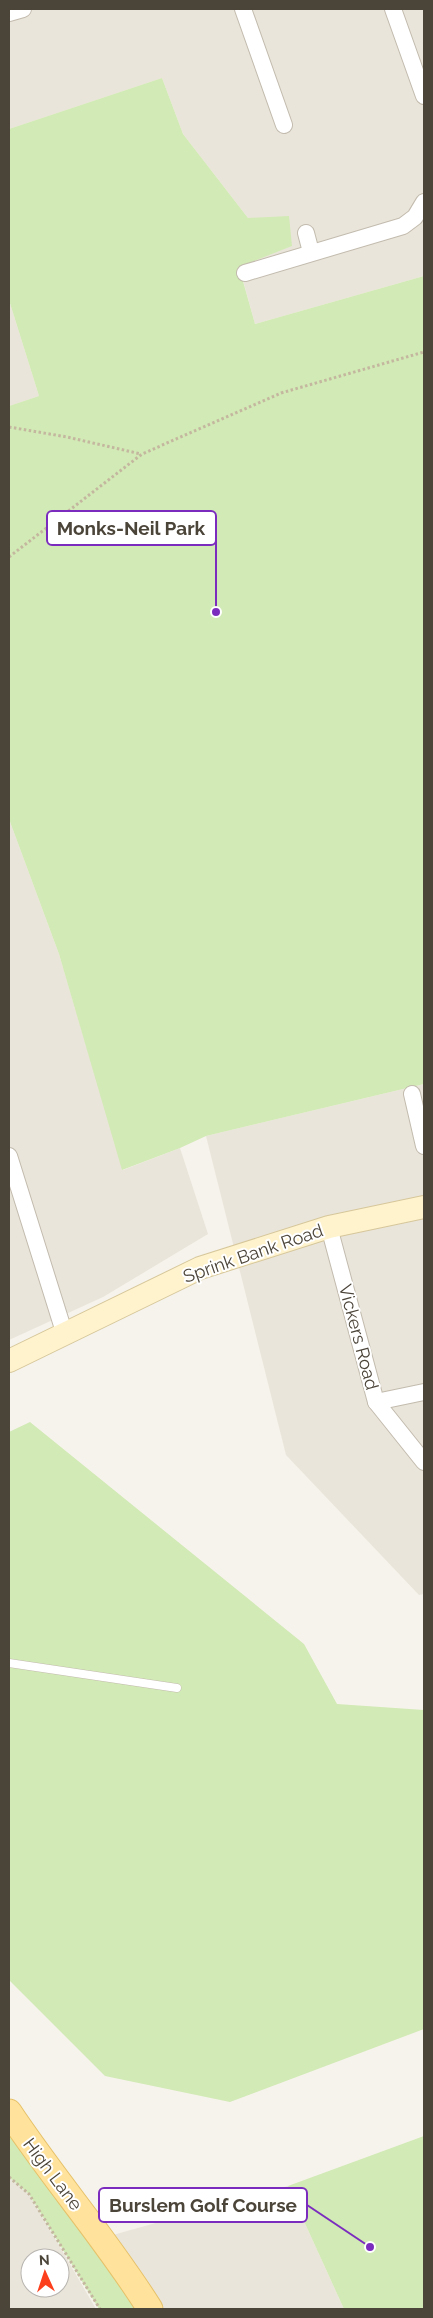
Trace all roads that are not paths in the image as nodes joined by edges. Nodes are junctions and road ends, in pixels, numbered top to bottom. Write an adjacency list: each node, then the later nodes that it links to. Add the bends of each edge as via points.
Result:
1 (23, 9): 4 (street)
2 (242, 9): 6 (street)
3 (393, 9): 5 (street)
4 (9, 13)
5 (424, 96)
6 (284, 125)
7 (424, 202): 9 (street, via 415,217 403,226)
8 (306, 233): 9 (street)
9 (311, 252): 10 (street)
10 (245, 273)
11 (412, 1094): 12 (street)
12 (424, 1146)
13 (9, 1156): 16 (street)
14 (424, 1207): 15 (street, Sprink Bank Road)
15 (329, 1227): 16 (street, Sprink Bank Road, via 200,1268); 19 (street, Vickers Road)
16 (65, 1335): 17 (street, Sprink Bank Road)
17 (9, 1361)
18 (424, 1392): 19 (street)
19 (376, 1402): 20 (street, Vickers Road)
20 (424, 1462)
21 (9, 1663): 22 (lane)
22 (177, 1688)
23 (9, 2112): 24 (main road, High Lane)
24 (150, 2309)

